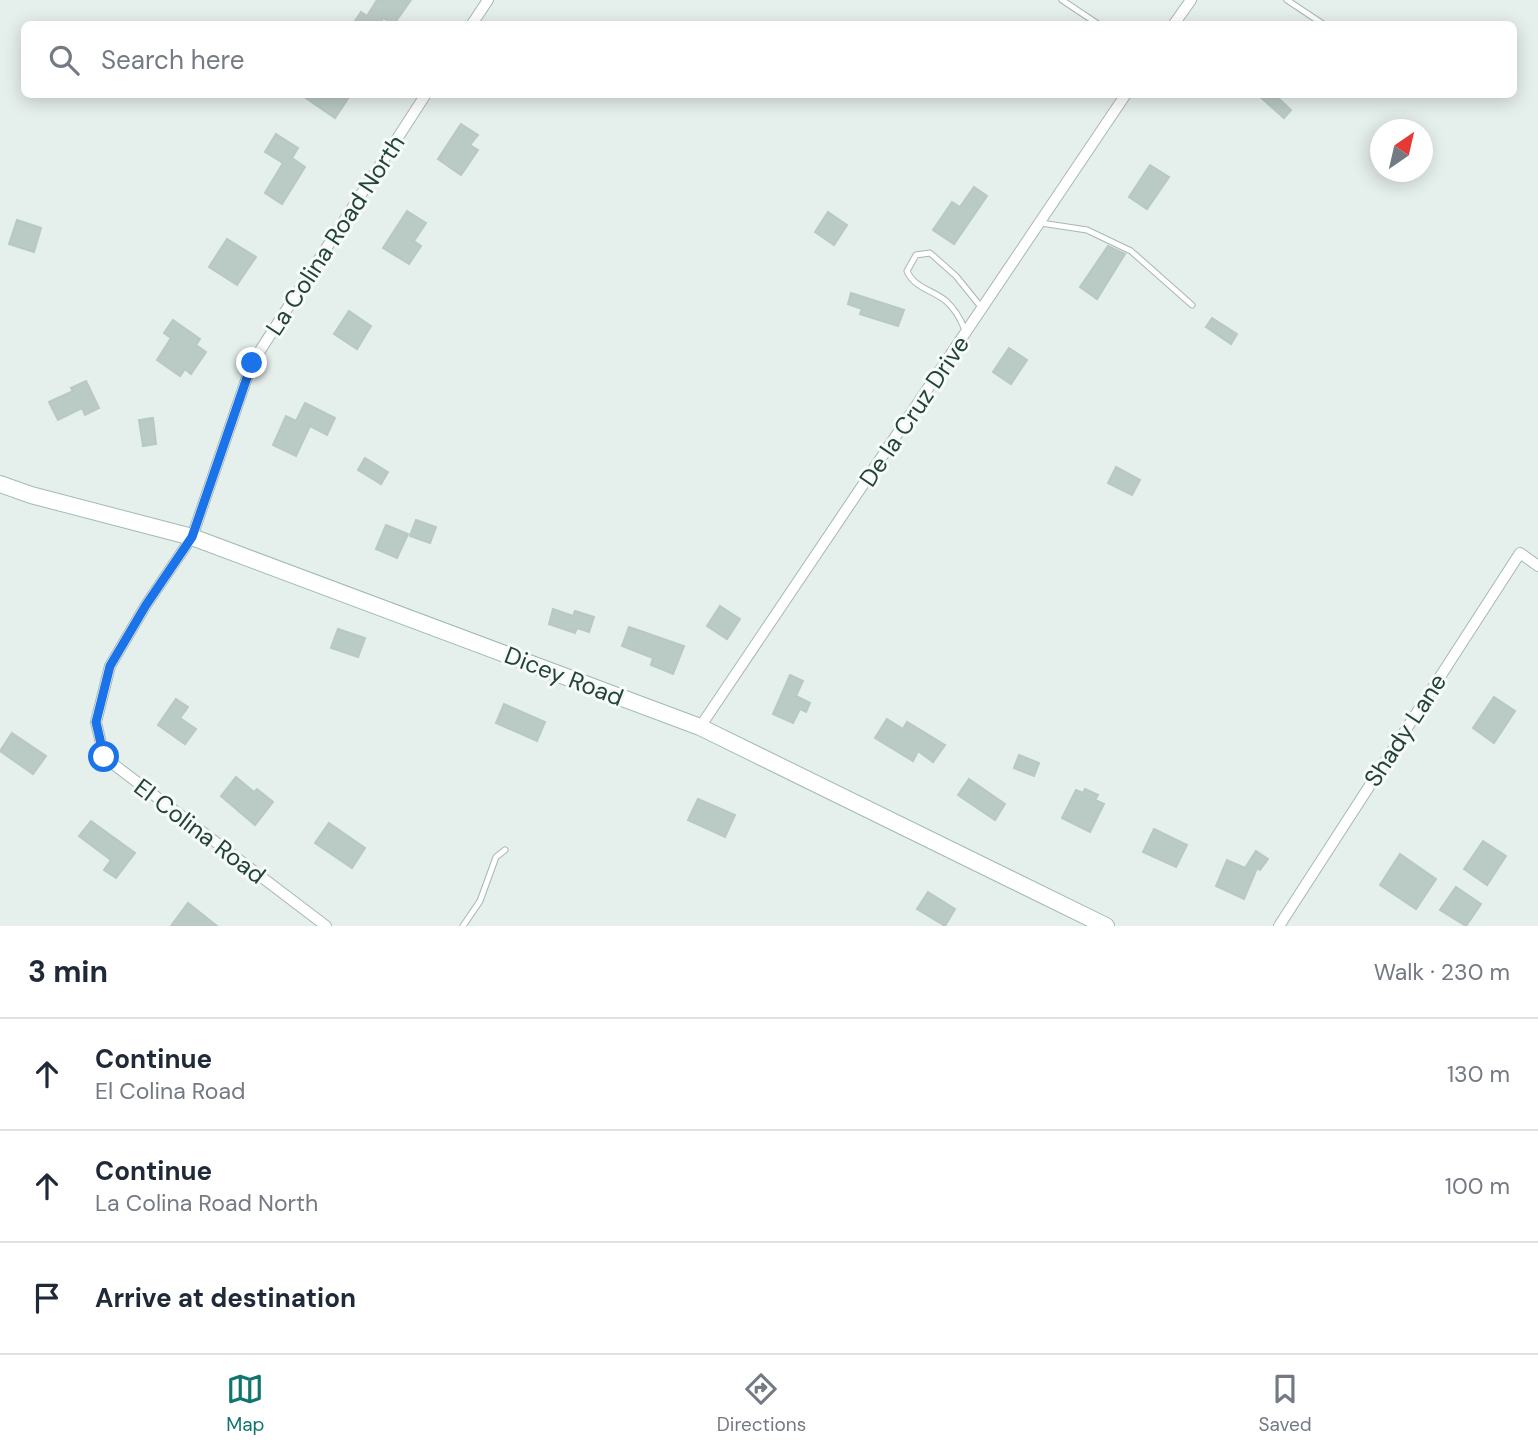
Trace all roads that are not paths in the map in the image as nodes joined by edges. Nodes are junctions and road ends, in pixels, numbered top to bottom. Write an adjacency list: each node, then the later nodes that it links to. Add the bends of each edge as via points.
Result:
1 (488, 0): 5 (street)
2 (1062, 0): 6 (lane)
3 (1191, 0): 7 (street)
4 (1287, 0): 8 (lane)
5 (474, 21)
6 (1094, 21)
7 (1176, 21)
8 (1318, 21)
9 (423, 98): 16 (street, La Colina Road North, via 252,363)
10 (1123, 98): 11 (street, De la Cruz Drive)
11 (1041, 223): 12 (lane, via 1087,230 1131,251); 13 (street, De la Cruz Drive)
12 (1192, 305)
13 (983, 310): 14 (street, De la Cruz Drive); 14 (lane, via 945,264 930,253 916,255 907,271 911,281 946,300)
14 (967, 334): 18 (street, De la Cruz Drive)
15 (0, 484): 16 (street, Dicey Road)
16 (192, 537): 18 (street, Dicey Road); 20 (street, El Colina Road, via 110,666 96,722 104,757)
17 (1538, 566): 23 (street, Shady Lane, via 1520,553)
18 (700, 727): 22 (street, Dicey Road)
19 (505, 850): 21 (lane, via 496,857 480,901)
20 (326, 926)
21 (463, 926)
22 (1106, 926)
23 (1279, 926)

